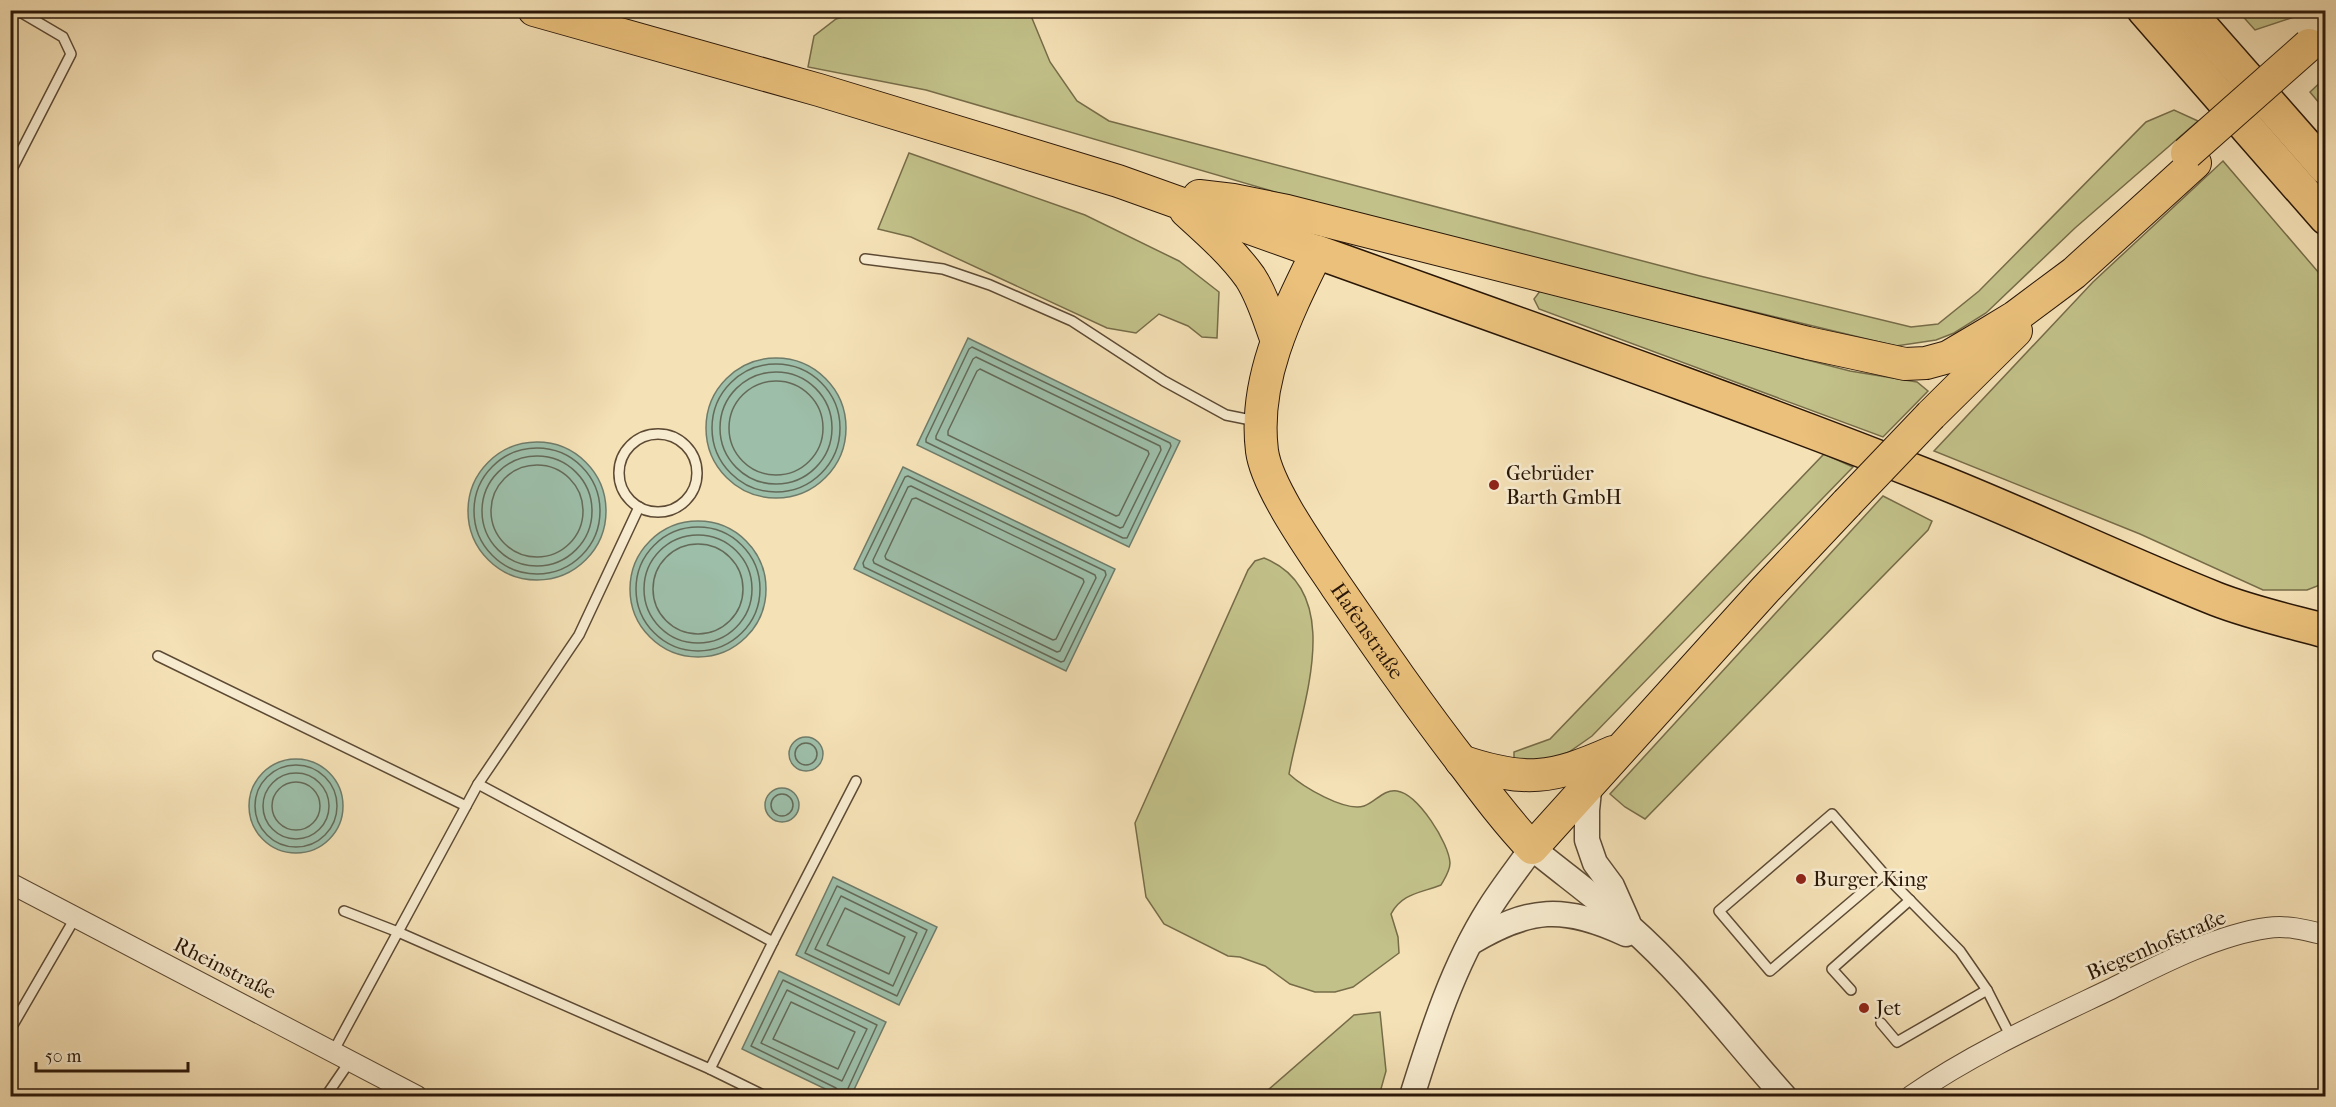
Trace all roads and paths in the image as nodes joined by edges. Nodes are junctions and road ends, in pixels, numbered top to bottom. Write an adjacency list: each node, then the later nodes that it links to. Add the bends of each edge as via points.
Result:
1 (17, 10): 7 (lane, via 63,38 71,54)
2 (534, 10): 8 (main road, via 819,90)
3 (2144, 10): 10 (highway)
4 (2187, 10): 6 (highway)
5 (2319, 46): 13 (main road, via 2191,158)
6 (2325, 168)
7 (10, 173)
8 (1147, 191): 9 (main road); 13 (main road, via 1233,200 1287,211 1905,364 1948,357 2014,317)
9 (1176, 202): 11 (main road); 14 (main road, via 1230,252 1251,279)
10 (2323, 217)
11 (1317, 252): 14 (main road, Hafenstraße); 18 (highway, via 1857,448 2218,599)
12 (865, 259): 15 (lane, via 943,268 990,285 1072,321 1226,416)
13 (2074, 273): 21 (main road, bridge, via 1847,503)
14 (1277, 341): 15 (main road, Hafenstraße, via 1264,387)
15 (1261, 422): 22 (main road, Hafenstraße, via 1269,472 1294,520 1405,687)
16 (639, 507): 16 (lane, via 621,484 619,466 623,454 640,438 652,434 676,438 693,456 696,479 692,491 685,501 663,512); 25 (lane, via 579,635)
17 (2325, 606): 18 (highway)
18 (2268, 616): 19 (highway)
19 (2325, 631)
20 (158, 656): 26 (lane)
21 (1621, 748): 22 (main road, via 1559,773 1533,777 1494,773); 24 (main road)
22 (1461, 761): 27 (main road, Hafenstraße)
23 (856, 781): 36 (lane)
24 (1590, 782): 27 (main road); 33 (street, via 1587,840 1595,863 1612,886)
25 (478, 784): 26 (lane); 36 (lane)
26 (466, 806): 34 (lane)
27 (1532, 848): 33 (street); 37 (street, via 1489,908)
28 (1884, 874): 28 (lane, via 1770,971 1719,911 1832,814); 30 (lane)
29 (10, 883): 32 (street, Rheinstraße)
30 (1910, 900): 39 (lane, via 1832,969); 40 (lane, via 1960,951)
31 (344, 911): 34 (lane)
32 (75, 918): 42 (lane); 44 (street, Rheinstraße)
33 (1630, 927): 38 (street)
34 (398, 932): 44 (lane); 45 (lane)
35 (2325, 935): 43 (street, Biegenhofstraße, via 2291,927 2266,928 2230,937 2161,964)
36 (772, 942): 45 (lane)
37 (1470, 943): 38 (street, via 1498,926 1528,915 1566,914 1602,923); 49 (street, via 1431,1035)
38 (1648, 945): 50 (street, via 1720,1019)
39 (1851, 990)
40 (1987, 990): 41 (lane, via 1897,1042); 43 (lane)
41 (1881, 1023)
42 (10, 1030)
43 (2012, 1037): 51 (street, Biegenhofstraße, via 1948,1070)
44 (341, 1056): 46 (lane); 47 (street, Rheinstraße)
45 (710, 1069): 48 (lane)
46 (326, 1096)
47 (417, 1096)
48 (765, 1096)
49 (1412, 1096)
50 (1784, 1096)
51 (1911, 1096)

